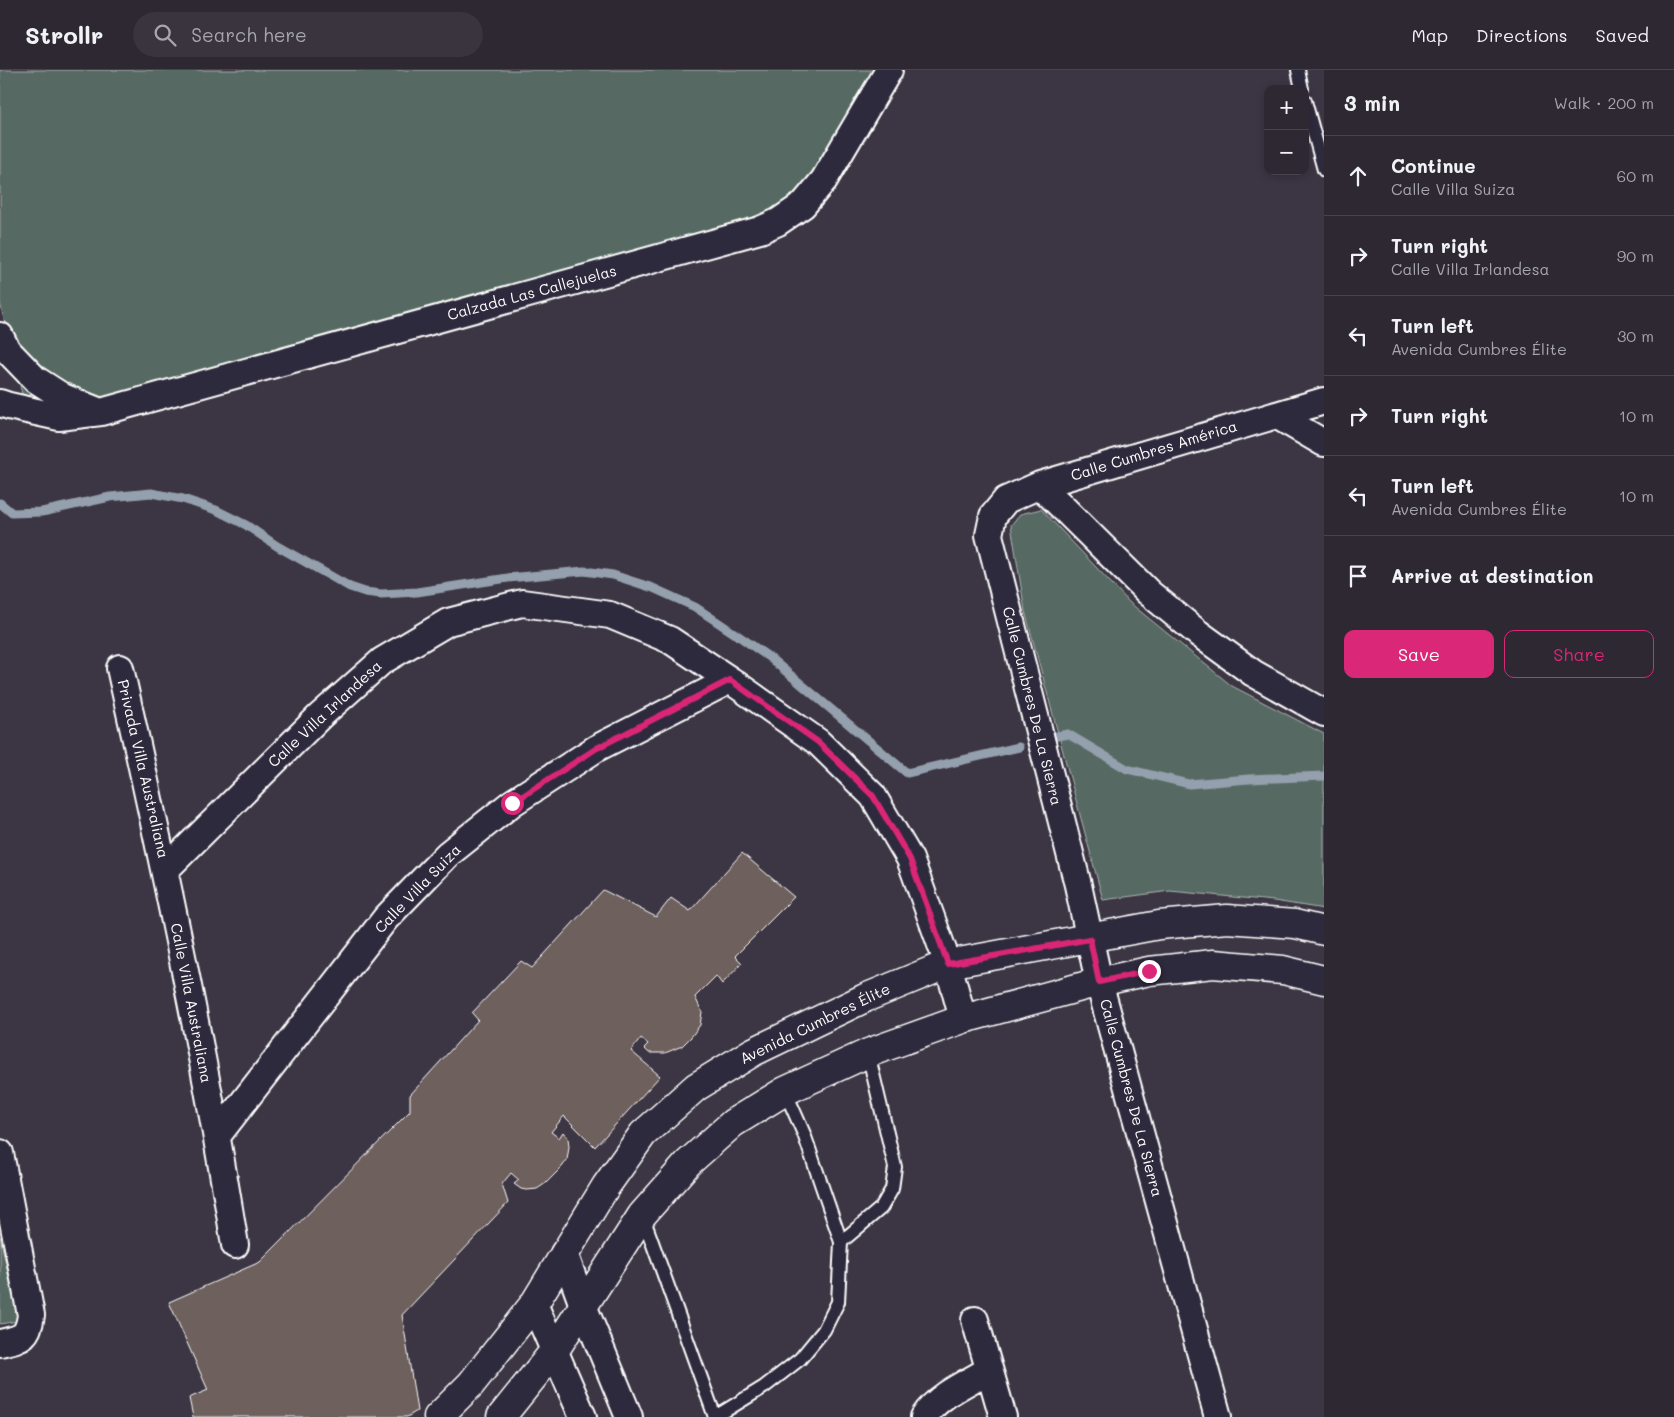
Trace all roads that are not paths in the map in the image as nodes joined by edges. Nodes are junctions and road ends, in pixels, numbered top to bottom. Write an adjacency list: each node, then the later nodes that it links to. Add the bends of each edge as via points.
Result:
1 (889, 70): 9 (street, Calzada Las Callejuelas, via 824,180 803,205 760,230)
2 (1298, 70): 3 (lane)
3 (1301, 85)
4 (1309, 116): 5 (lane)
5 (1324, 170)
6 (0, 336): 9 (street, via 7,350 34,378 63,397)
7 (1324, 401): 10 (street, Calle Cumbres América)
8 (0, 402): 9 (street, Calzada Las Callejuelas, via 59,417)
9 (101, 412)
10 (1276, 415): 11 (street); 12 (street, Calle Cumbres América)
11 (1324, 443)
12 (1040, 485): 13 (street, Calle Cumbres América, via 1006,500); 16 (street, via 1148,592 1198,633 1253,673)
13 (993, 516): 19 (street, Calle Cumbres De La Sierra, via 989,535)
14 (120, 668): 17 (street, Privada Villa Australiana)
15 (730, 680): 17 (street, Calle Villa Irlandesa, via 670,640 610,615 522,603 448,622 382,661 320,716); 20 (street, Calle Villa Irlandesa, via 818,742 873,796 910,859); 26 (street, Calle Villa Suiza, via 597,748 512,803 448,854 386,918)
16 (1324, 713)
17 (165, 870): 26 (street, Calle Villa Australiana)
18 (1324, 931): 19 (street, Avenida Cumbres Élite, via 1295,924 1227,919 1159,925)
19 (1090, 939): 20 (street, Avenida Cumbres Élite); 22 (street, Calle Cumbres De La Sierra)
20 (948, 964): 23 (street, Calle Villa Irlandesa); 31 (street, Avenida Cumbres Élite, via 865,998 753,1052 696,1087 644,1134 606,1186)
21 (1324, 980): 22 (street, via 1283,970 1213,964 1149,971)
22 (1099, 982): 23 (street); 45 (street, Calle Cumbres De La Sierra)
23 (962, 1019): 24 (street)
24 (868, 1053): 25 (street); 29 (lane, via 895,1167 892,1189 881,1208)
25 (785, 1091): 28 (street, via 733,1123 688,1163); 29 (lane, via 804,1134)
26 (217, 1136): 30 (street)
27 (0, 1153): 35 (street, via 31,1315 29,1329 18,1339)
28 (642, 1215): 33 (street); 42 (lane)
29 (841, 1242): 42 (lane, via 838,1302 824,1330 800,1359 764,1387)
30 (235, 1245)
31 (564, 1253): 32 (street, Avenida Cumbres Élite); 33 (street)
32 (534, 1304): 36 (street); 38 (street, Avenida Cumbres Élite, via 471,1384)
33 (584, 1308): 36 (street); 41 (street)
34 (975, 1320): 37 (street)
35 (0, 1344)
36 (555, 1350): 39 (street); 40 (street)
37 (989, 1370): 43 (street, via 942,1398); 44 (street)
38 (438, 1417)
39 (501, 1417)
40 (583, 1417)
41 (630, 1417)
42 (715, 1417)
43 (924, 1417)
44 (1002, 1417)
45 (1218, 1417)

